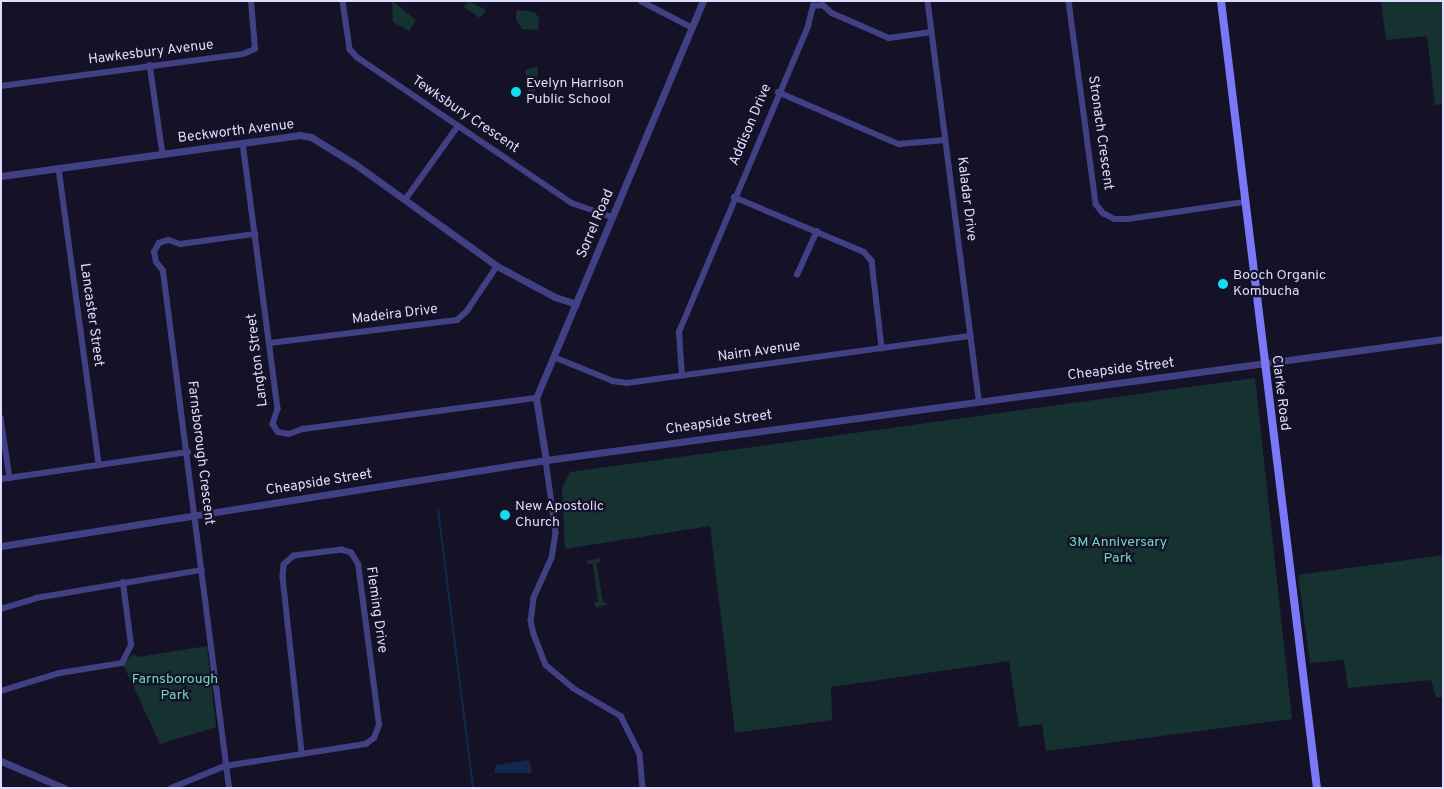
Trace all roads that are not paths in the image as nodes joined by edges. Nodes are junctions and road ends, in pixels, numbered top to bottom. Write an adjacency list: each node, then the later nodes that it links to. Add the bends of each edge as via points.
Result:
1 (251, 1): 10 (street, Hawkesbury Avenue, via 255,49 243,54)
2 (343, 1): 13 (street, Tewksbury Crescent, via 350,49 357,57)
3 (641, 1): 8 (street)
4 (703, 1): 8 (street, Sorrel Road)
5 (928, 1): 9 (street, Kaladar Drive)
6 (1069, 1): 21 (street, Stronach Crescent, via 1096,204 1103,213 1115,219 1128,219)
7 (1220, 1): 21 (main road, Clarke Road)
8 (692, 27): 22 (street, Sorrel Road)
9 (932, 32): 12 (street, Addison Drive, via 889,38 832,13 823,5 813,6 808,26); 14 (street, Kaladar Drive)
10 (150, 65): 11 (street, Hawkesbury Avenue); 16 (street)
11 (1, 86)
12 (778, 92): 14 (street, via 899,144); 19 (street, Addison Drive)
13 (458, 126): 20 (street); 22 (street, Tewksbury Crescent, via 572,204)
14 (945, 140): 28 (street, Kaladar Drive)
15 (243, 143): 16 (street, Beckworth Avenue); 20 (street, Beckworth Avenue, via 300,135 311,137); 24 (street, Langton Street)
16 (162, 154): 17 (street, Beckworth Avenue)
17 (59, 168): 18 (street, Beckworth Avenue); 40 (street, Lancaster Street)
18 (1, 176)
19 (734, 197): 23 (street); 34 (street, Addison Drive, via 679,332)
20 (405, 200): 25 (street, Beckworth Avenue)
21 (1244, 202): 33 (main road, Clarke Road)
22 (612, 218): 27 (street, Sorrel Road)
23 (816, 232): 26 (street); 31 (street, via 864,252 872,261)
24 (255, 234): 30 (street, Langton Street); 38 (street, Farnsborough Crescent, via 180,244 169,240 159,242 154,252 163,271)
25 (497, 266): 27 (street, Beckworth Avenue, via 555,297); 30 (street, Madeira Drive, via 467,311 457,320)
26 (798, 275)
27 (576, 304): 32 (street, Sorrel Road)
28 (970, 336): 31 (street, Nairn Avenue); 36 (street, Kaladar Drive)
29 (1443, 339): 33 (street, Cheapside Street)
30 (270, 343): 35 (street, Langton Street, via 278,409 273,424 278,432 289,434 303,429)
31 (882, 348): 34 (street, Nairn Avenue)
32 (554, 357): 34 (street, Nairn Avenue, via 627,383); 35 (street, Sorrel Road)
33 (1264, 364): 36 (street, Cheapside Street); 56 (main road, Clarke Road)
34 (682, 376)
35 (536, 398): 39 (street)
36 (980, 400): 39 (street, Cheapside Street)
37 (1, 418): 41 (street)
38 (188, 452): 40 (street); 43 (street, Farnsborough Crescent)
39 (546, 460): 43 (street, Cheapside Street); 55 (street, via 556,534 552,558 534,598 534,634 546,665 573,688 621,716 640,754)
40 (99, 465): 41 (street)
41 (10, 478): 42 (street)
42 (1, 479)
43 (195, 516): 44 (street, Cheapside Street); 45 (street, Farnsborough Crescent)
44 (1, 546)
45 (202, 570): 46 (street); 51 (street, Farnsborough Crescent)
46 (123, 583): 47 (street, via 23,601); 48 (street, via 131,646 122,663 47,676)
47 (1, 609)
48 (1, 691)
49 (302, 753): 49 (street, Fleming Drive, via 366,744 374,738 378,726 358,564 351,553 342,550 294,556 284,565 282,577); 51 (street, Fleming Drive)
50 (1, 761): 52 (street)
51 (225, 766): 53 (street, Fleming Drive); 54 (street, Farnsborough Crescent)
52 (64, 788)
53 (171, 788)
54 (229, 788)
55 (643, 788)
56 (1317, 788)

